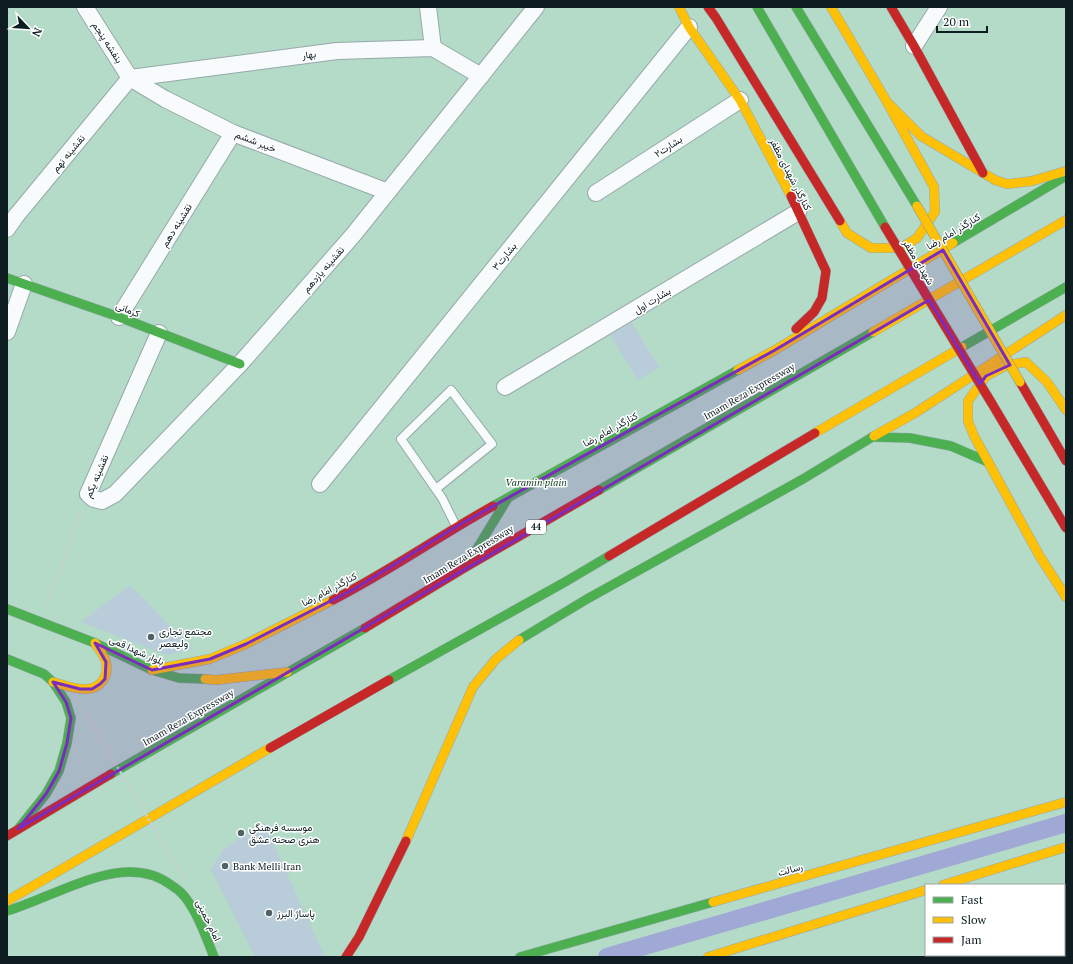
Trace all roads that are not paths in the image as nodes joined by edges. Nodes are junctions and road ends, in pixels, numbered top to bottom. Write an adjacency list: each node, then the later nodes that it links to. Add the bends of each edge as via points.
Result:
1 (85, 7): 15 (street, بنفشه پنجم)
2 (428, 7): 13 (street)
3 (536, 7): 14 (street, نقشینه یازدهم)
4 (679, 7): 11 (main road, کنارگذر شهدای مظفر)
5 (708, 7): 17 (main road, via 847,233 871,248 901,248 917,238 934,212 934,187)
6 (757, 7): 46 (main road, شهدای مظفر, bridge, via 885,227)
7 (796, 7): 40 (main road, bridge, via 917,206)
8 (831, 7): 17 (main road)
9 (890, 7): 12 (main road)
10 (939, 7): 12 (street)
11 (689, 27): 16 (main road, کنارگذر شهدای مظفر); 41 (street, بشارت۳)
12 (914, 46): 20 (main road)
13 (433, 48): 14 (street); 15 (street, بهار, via 337,51)
14 (481, 76): 22 (street, نقشینه یازدهم)
15 (130, 78): 18 (street, خیبر ششم, via 165,99); 26 (street, نقشینه نهم)
16 (740, 100): 23 (street, بشارت۲); 24 (main road, کنارگذر شهدای مظفر)
17 (887, 102): 20 (main road, via 921,136)
18 (234, 133): 22 (street, خیبر ششم); 31 (street, نقشینه دهم)
19 (1066, 171): 20 (main road, via 1007,184)
20 (983, 173)
21 (1066, 176): 34 (main road, کنارگذر امام رضا)
22 (388, 192): 35 (street, نقشینه یازدهم)
23 (596, 193)
24 (798, 212): 34 (main road, کنارگذر شهدای مظفر, via 826,271 822,298 814,312); 36 (street, بشارت اول)
25 (1066, 220): 47 (main road, Imam Reza Expressway / 44)
26 (7, 229)
27 (7, 278): 28 (main road, کرمانی)
28 (24, 284): 31 (main road, کرمانی); 32 (street)
29 (1066, 287): 61 (main road, via 565,582 368,692)
30 (1066, 315): 38 (main road, via 915,414)
31 (119, 317): 33 (main road, کرمانی)
32 (7, 332)
33 (159, 333): 35 (main road, کرمانی); 43 (street, نقشینه یکم)
34 (775, 350): 44 (main road, کنارگذر امام رضا)
35 (240, 364): 43 (street, نقشینه یازدهم, via 115,494 102,501)
36 (505, 387)
37 (1066, 410): 39 (main road, via 1047,382 1026,362 1007,365 986,376 968,401 968,421)
38 (872, 437): 39 (main road, via 910,438 951,446); 64 (main road, via 803,479 587,599 520,639 496,659 473,687 415,823 360,937)
39 (988, 462): 48 (main road)
40 (1066, 462)
41 (320, 484)
42 (436, 489): 42 (lane, via 401,439 451,390 492,444); 45 (lane)
43 (88, 494)
44 (508, 498): 45 (main road, کنارگذر امام رضا); 47 (main road)
45 (457, 526): 52 (main road, کنارگذر امام رضا, via 354,589 246,644 210,659)
46 (1066, 528)
47 (466, 566): 53 (main road, Imam Reza Expressway / 44, via 396,610)
48 (1066, 597)
49 (7, 610): 50 (main road, بلوار شهدا قمی)
50 (95, 643): 52 (main road, بلوار شهدا قمی); 54 (main road, via 106,662 105,679 100,684 92,689 80,689)
51 (7, 659): 54 (main road, via 44,674)
52 (152, 670): 53 (main road, بلوار شهدا قمی, via 179,678 216,680)
53 (287, 672): 56 (main road, Imam Reza Expressway / 44)
54 (53, 682): 56 (main road, via 66,702 71,718 67,743 59,771 46,794)
55 (1066, 802): 65 (main road, رسالت)
56 (18, 829): 57 (main road, Imam Reza Expressway / 44)
57 (7, 836)
58 (1066, 847): 59 (main road)
59 (946, 884)
60 (925, 890): 66 (main road)
61 (7, 901)
62 (7, 911): 63 (main road, امام خمینی, via 93,877 117,872 138,872 163,878 182,892)
63 (214, 957)
64 (346, 957)
65 (520, 957)
66 (708, 957)

